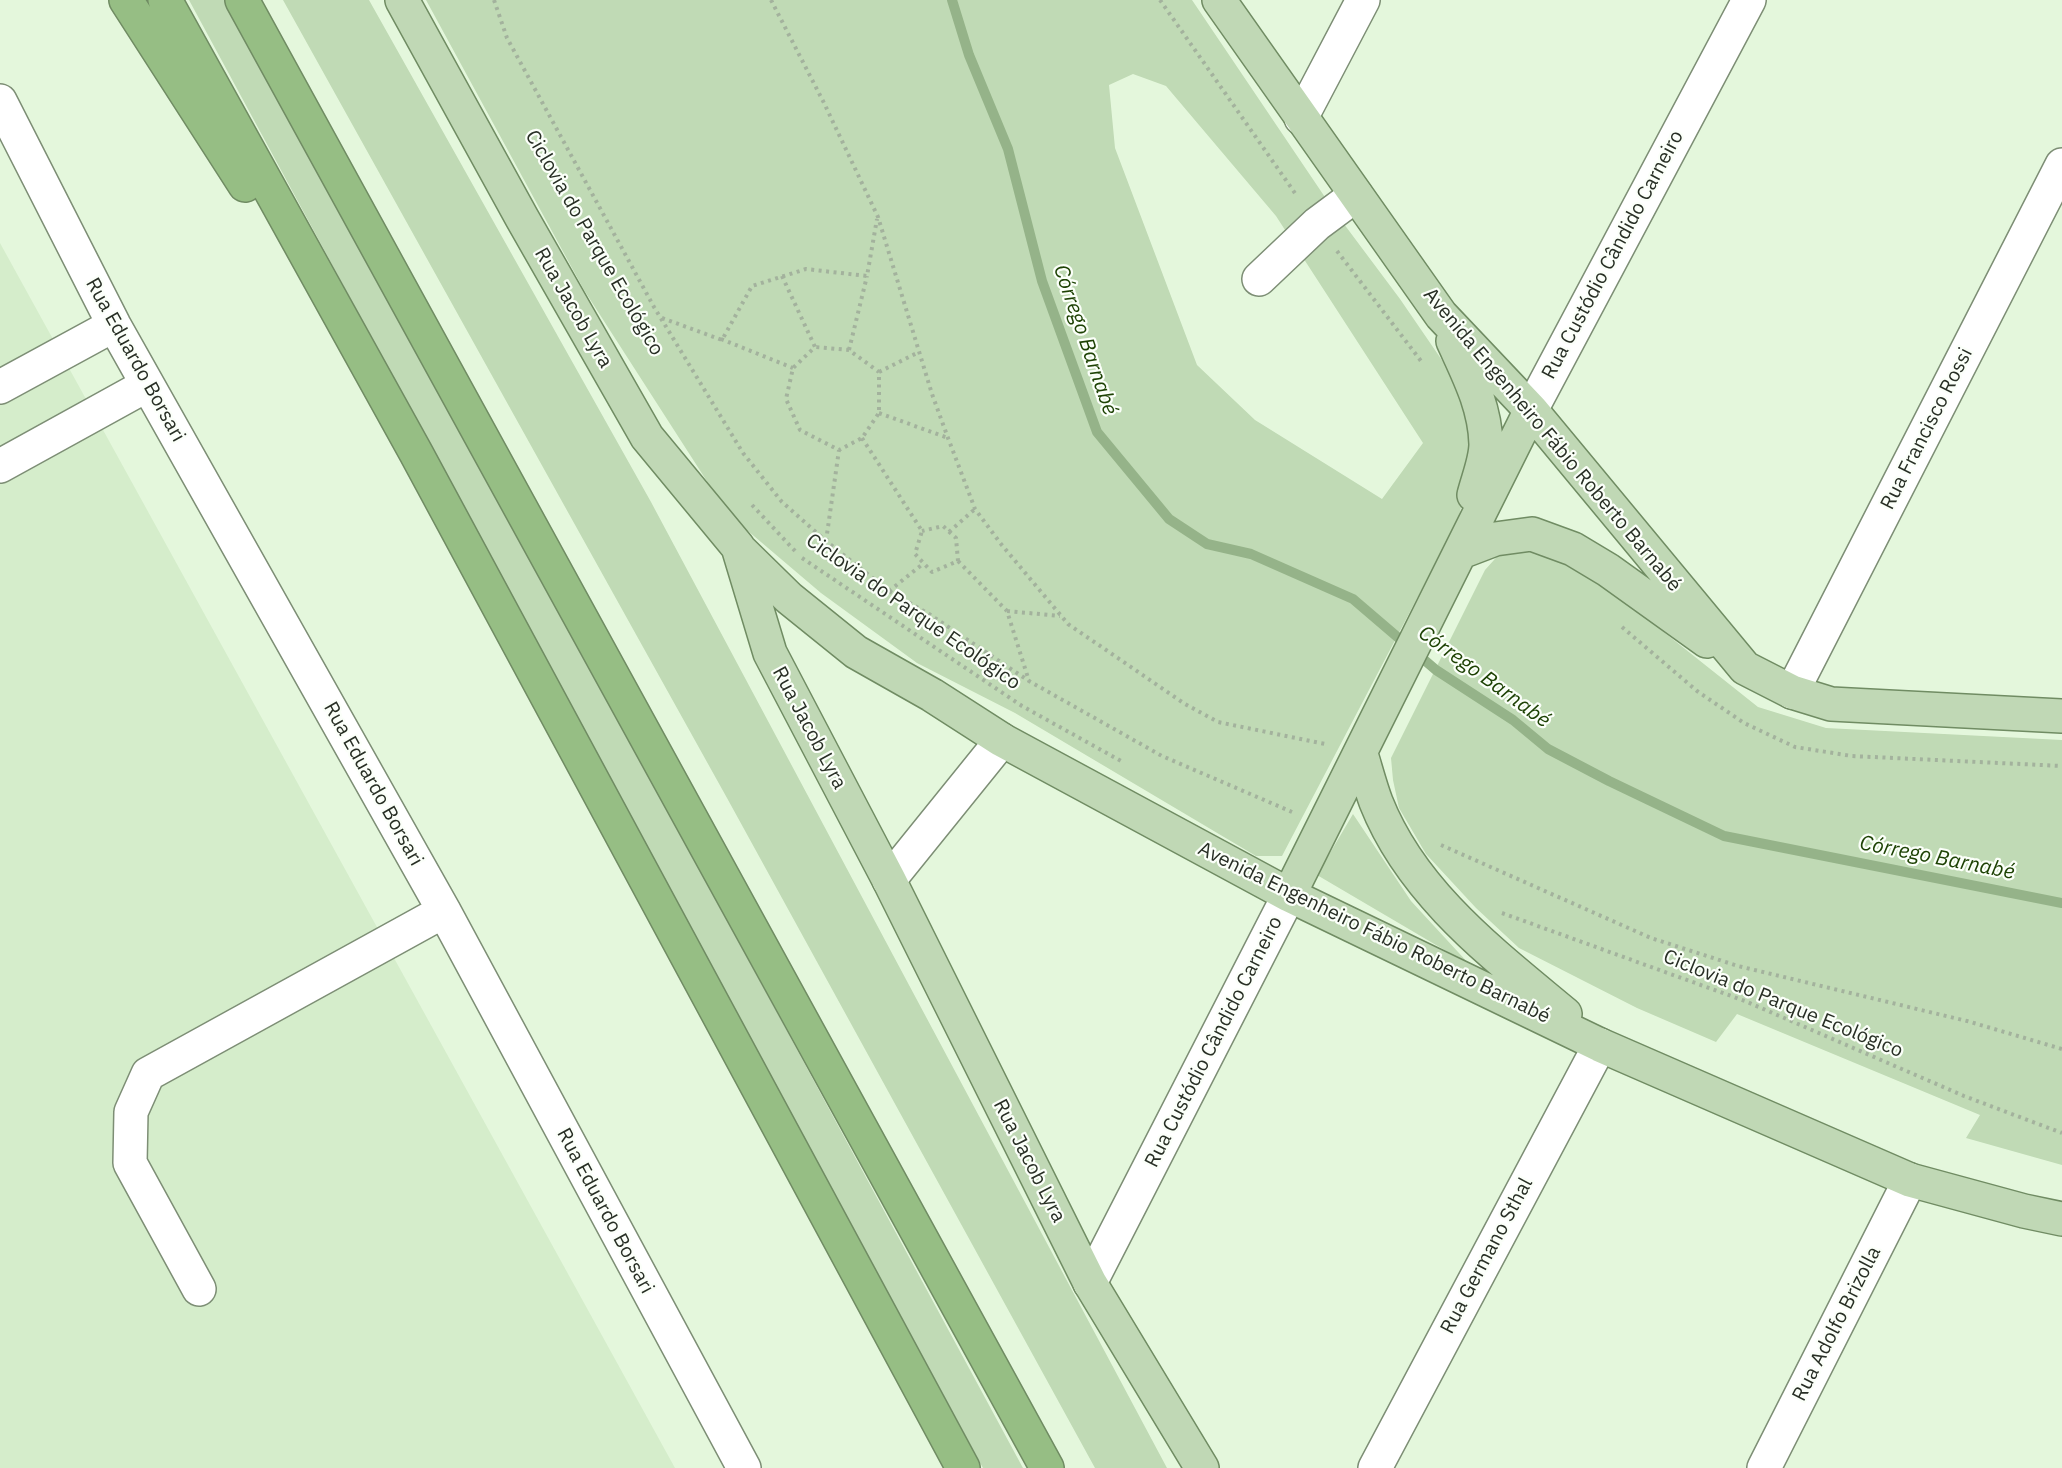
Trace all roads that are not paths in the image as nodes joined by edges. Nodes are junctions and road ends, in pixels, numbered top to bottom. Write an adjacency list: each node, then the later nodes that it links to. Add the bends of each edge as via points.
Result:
1 (126, 0): 18 (highway)
2 (165, 0): 18 (highway)
3 (242, 0): 37 (highway)
4 (402, 0): 20 (main road, Rua Jacob Lyra, via 647,436)
5 (1220, 0): 9 (main road, Avenida Engenheiro Fábio Roberto Barnabé)
6 (1363, 0): 9 (street)
7 (1749, 0): 17 (street, Rua Custódio Cândido Carneiro)
8 (0, 101): 14 (street, Rua Eduardo Borsari)
9 (1301, 118): 11 (main road, Avenida Engenheiro Fábio Roberto Barnabé)
10 (2062, 165): 23 (street, Rua Francisco Rossi)
11 (1356, 195): 12 (street, via 1317,224); 13 (main road, Avenida Engenheiro Fábio Roberto Barnabé)
12 (1259, 279)
13 (1441, 315): 17 (main road, Avenida Engenheiro Fábio Roberto Barnabé); 21 (main road, via 1475,390 1486,446)
14 (114, 325): 15 (street, Rua Eduardo Borsari); 16 (street)
15 (147, 385): 19 (street); 29 (street, Rua Eduardo Borsari)
16 (0, 387)
17 (1531, 410): 21 (main road, Rua Custódio Cândido Carneiro); 22 (main road, Avenida Engenheiro Fábio Roberto Barnabé)
18 (416, 453): 36 (highway)
19 (0, 466)
20 (738, 547): 25 (main road, Avenida Engenheiro Fábio Roberto Barnabé, via 789,598 856,652); 27 (main road, Rua Jacob Lyra, via 770,653)
21 (1456, 562): 22 (main road, via 1495,539 1512,535 1532,534 1573,549); 26 (main road, Rua Custódio Cândido Carneiro, via 1376,721)
22 (1745, 668): 23 (main road, Avenida Engenheiro Fábio Roberto Barnabé)
23 (1792, 692): 24 (main road, Avenida Engenheiro Fábio Roberto Barnabé, via 1831,704)
24 (2062, 716)
25 (1002, 740): 27 (street); 28 (main road, Avenida Engenheiro Fábio Roberto Barnabé)
26 (1346, 750): 28 (main road, Rua Custódio Cândido Carneiro); 30 (main road, via 1395,842 1435,898 1467,931)
27 (889, 880): 33 (main road, Rua Jacob Lyra)
28 (1289, 895): 30 (main road, Avenida Engenheiro Fábio Roberto Barnabé); 33 (street, Rua Custódio Cândido Carneiro)
29 (444, 911): 34 (street, via 148,1074 131,1112 130,1163); 35 (street, Rua Eduardo Borsari)
30 (1600, 1045): 31 (main road, Avenida Engenheiro Fábio Roberto Barnabé); 39 (street, Rua Germano Sthal)
31 (1910, 1180): 32 (main road, Avenida Engenheiro Fábio Roberto Barnabé); 40 (street, Rua Adolfo Brizolla)
32 (2062, 1219)
33 (1090, 1283): 38 (main road, Rua Jacob Lyra)
34 (199, 1288)
35 (744, 1468)
36 (963, 1468)
37 (1047, 1468)
38 (1202, 1468)
39 (1375, 1468)
40 (1764, 1468)

